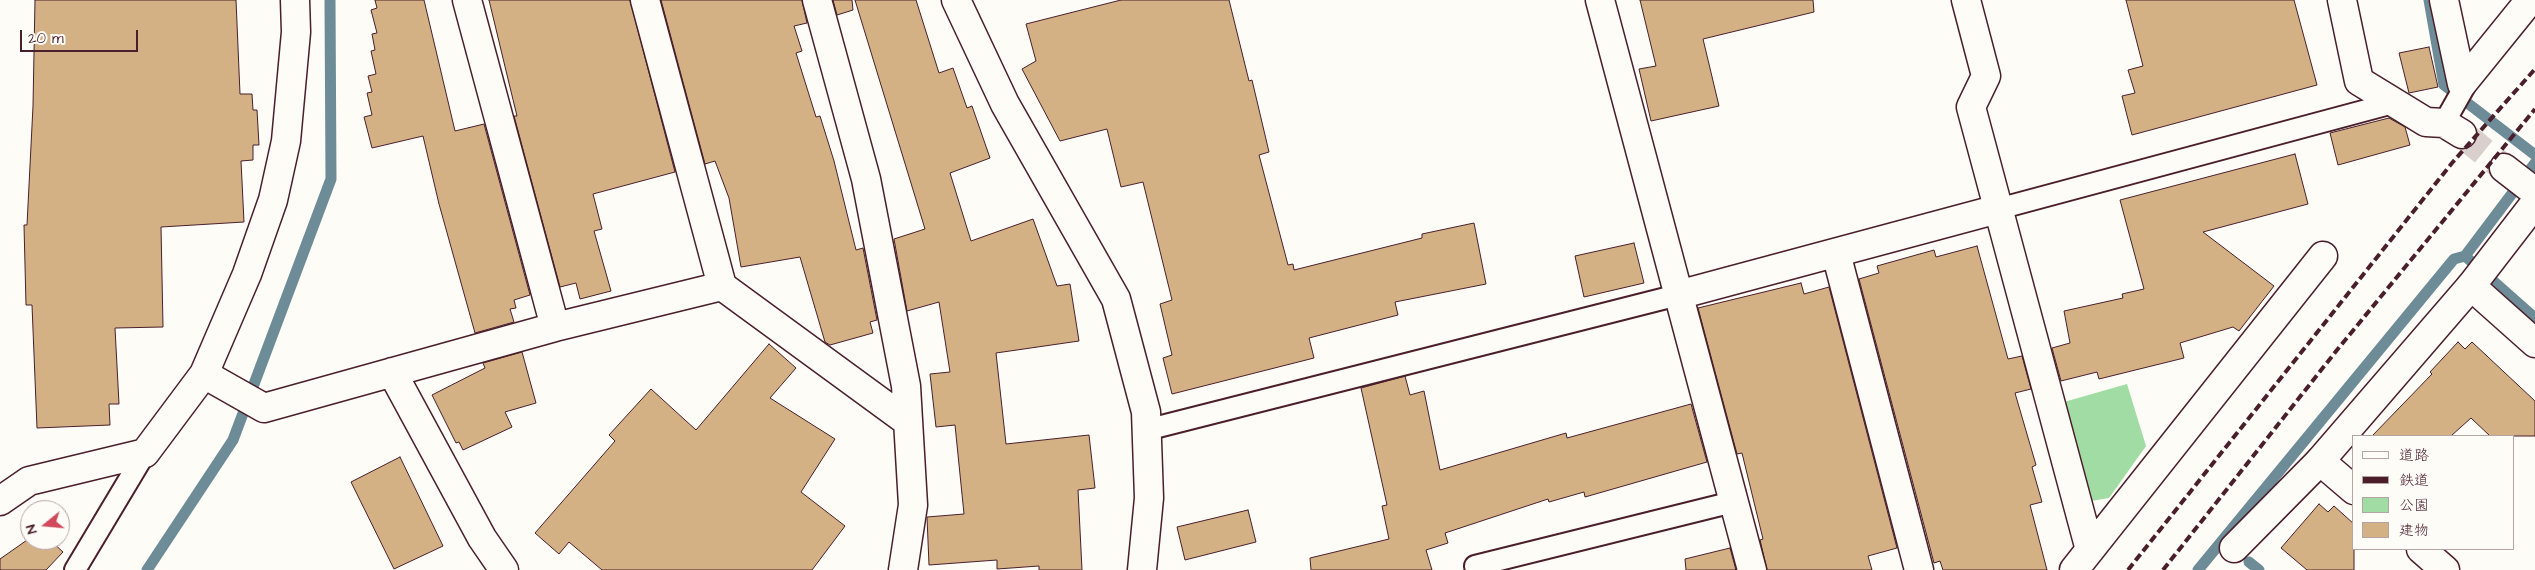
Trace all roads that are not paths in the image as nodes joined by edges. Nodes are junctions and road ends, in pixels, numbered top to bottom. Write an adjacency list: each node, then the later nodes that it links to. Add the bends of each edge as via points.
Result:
1 (295, 0): 26 (street, via 296,32 286,141 273,200)
2 (467, 0): 23 (street)
3 (645, 0): 20 (street)
4 (817, 0): 27 (street, via 866,179 906,386)
5 (956, 0): 28 (street, via 1005,104 1116,299 1146,412)
6 (1600, 0): 22 (street)
7 (1966, 0): 17 (street, via 1986,76 1971,107)
8 (2342, 0): 12 (street, via 2359,81)
9 (2444, 0): 11 (street)
10 (2530, 0): 11 (street)
11 (2462, 84): 13 (lane, via 2470,76)
12 (2393, 104): 13 (street, via 2426,122); 17 (lane)
13 (2453, 129)
14 (2504, 168): 15 (street)
15 (2535, 192)
16 (2535, 203): 21 (street)
17 (1998, 209): 18 (street); 36 (street)
18 (1836, 253): 22 (street); 43 (street)
19 (2323, 256): 36 (street)
20 (722, 286): 23 (street); 27 (street)
21 (2471, 286): 24 (street); 30 (street)
22 (1678, 295): 28 (lane); 33 (street)
23 (555, 327): 25 (street)
24 (2535, 343)
25 (392, 372): 26 (street, via 264,408); 39 (street, via 482,538)
26 (210, 378): 29 (street)
27 (908, 422): 40 (street, via 913,505)
28 (1146, 430): 41 (street, via 1149,498)
29 (145, 453): 32 (street, via 29,481); 38 (lane)
30 (2320, 461): 31 (street); 34 (street)
31 (2352, 488)
32 (0, 501)
33 (1734, 502): 37 (lane); 42 (street)
34 (2234, 548)
35 (2422, 550): 44 (street)
36 (2082, 560)
37 (1475, 566)
38 (75, 570)
39 (504, 570)
40 (903, 570)
41 (1142, 570)
42 (1752, 570)
43 (1919, 570)
44 (2446, 570)

